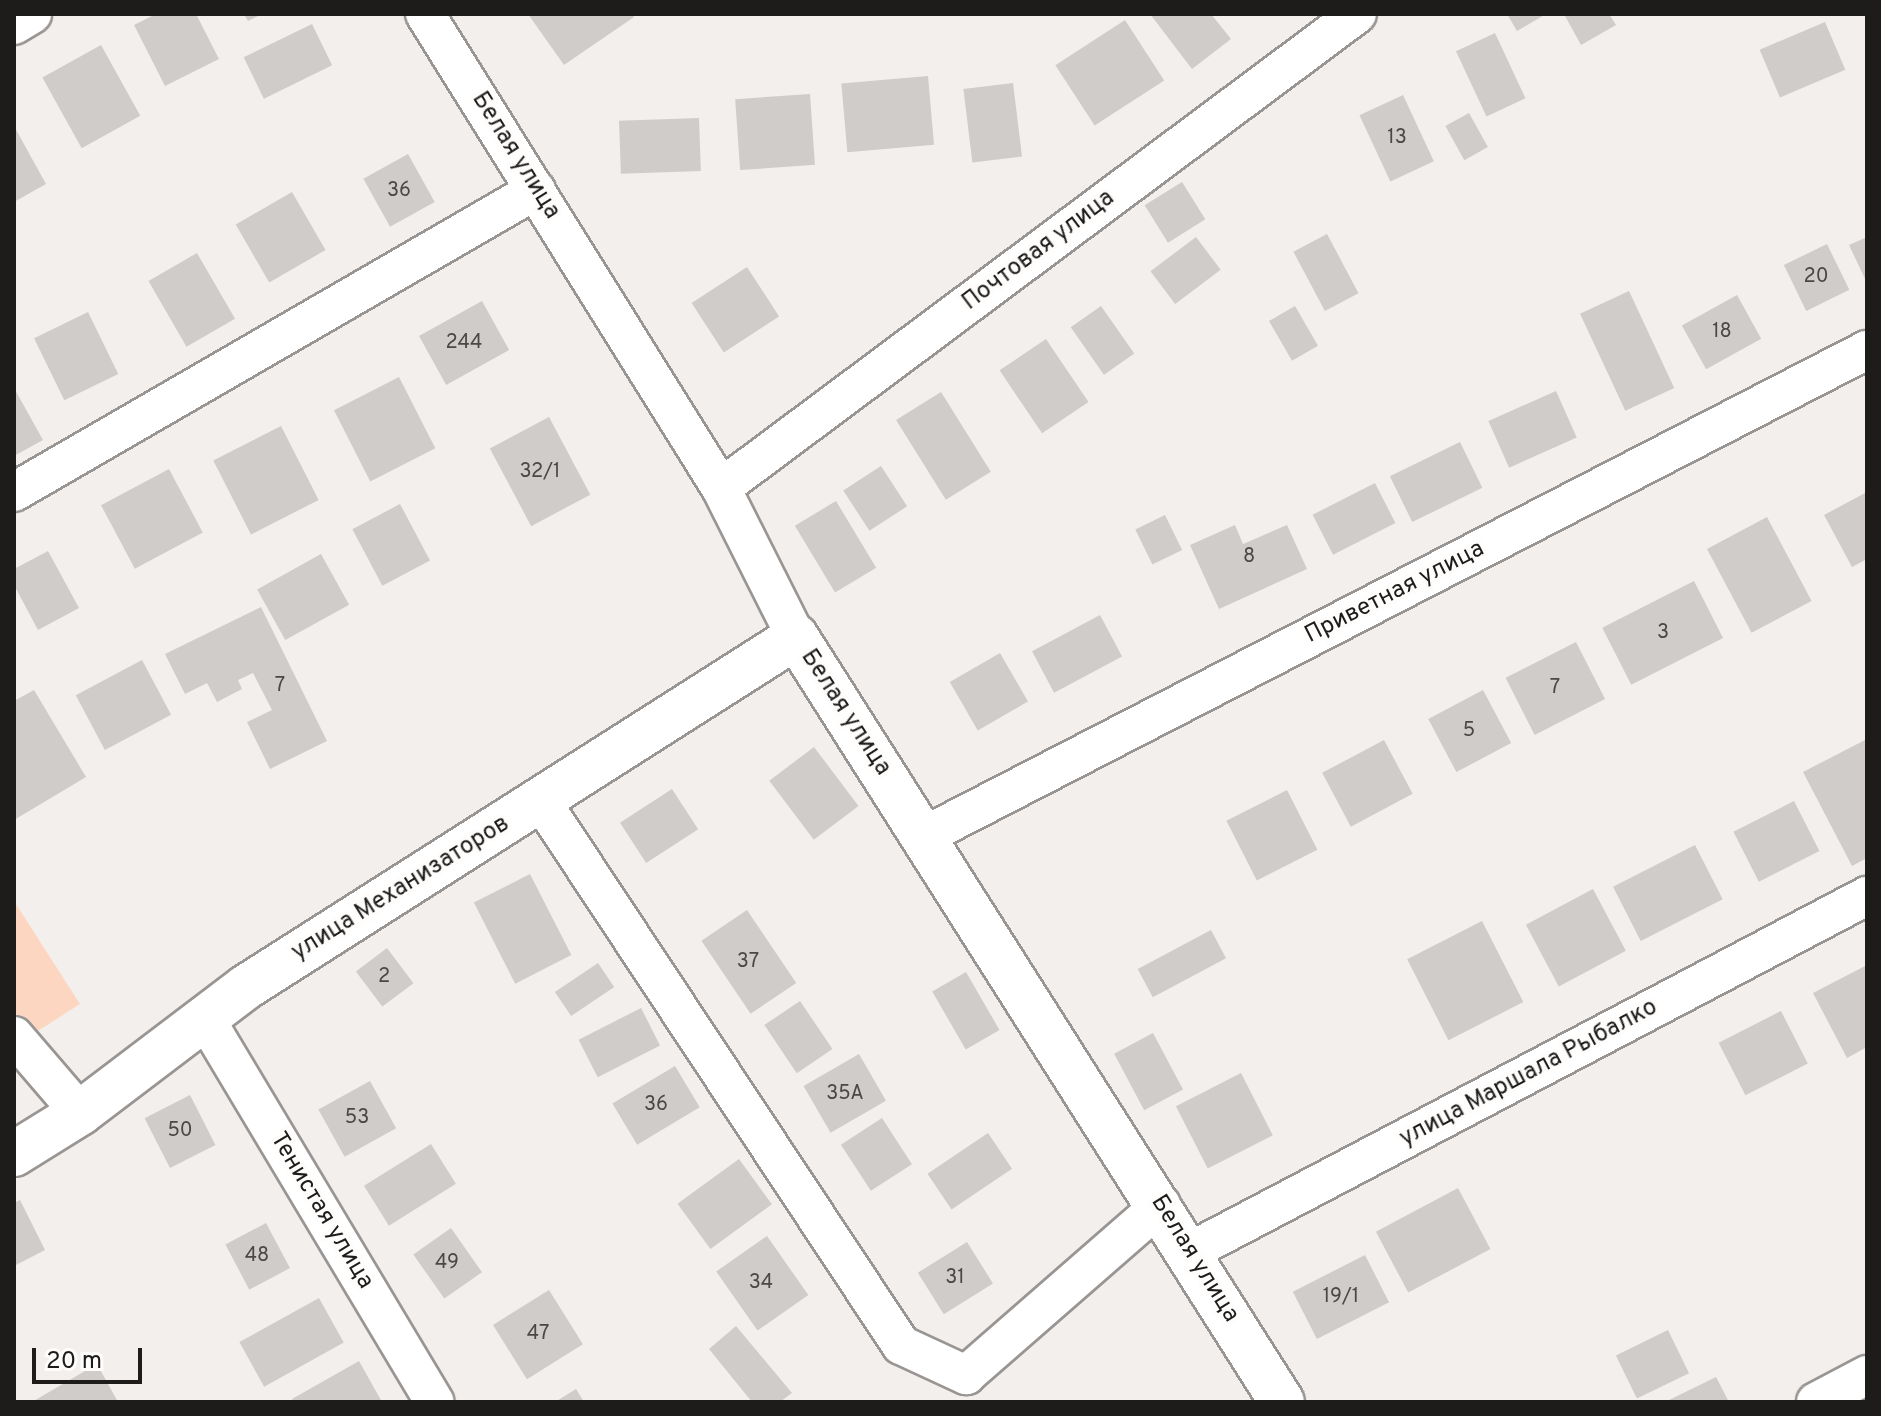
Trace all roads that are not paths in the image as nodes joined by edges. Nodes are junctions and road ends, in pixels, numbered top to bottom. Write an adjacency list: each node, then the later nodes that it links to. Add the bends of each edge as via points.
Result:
1 (32, 14): 4 (street)
2 (425, 14): 5 (street, Белая улица)
3 (1357, 14): 7 (street, Почтовая улица)
4 (14, 25)
5 (536, 190): 7 (street, Белая улица); 8 (street)
6 (1867, 350): 11 (street, Приветная улица)
7 (721, 488): 9 (street, Белая улица)
8 (14, 492)
9 (796, 637): 10 (street, улица Механизаторов); 11 (street, Белая улица)
10 (541, 801): 13 (street, улица Механизаторов, via 246,987); 17 (street, via 901,1345 966,1375)
11 (924, 836): 17 (street, Белая улица)
12 (1867, 896): 18 (street, улица Маршала Рыбалко)
13 (206, 1020): 15 (street, улица Механизаторов); 20 (street, Тенистая улица)
14 (14, 1036): 15 (street)
15 (80, 1113): 16 (street, улица Механизаторов)
16 (14, 1154)
17 (1161, 1205): 18 (street, Белая улица)
18 (1191, 1251): 21 (street, Белая улица)
19 (1867, 1375): 22 (street)
20 (435, 1402)
21 (1282, 1402)
22 (1816, 1402)

